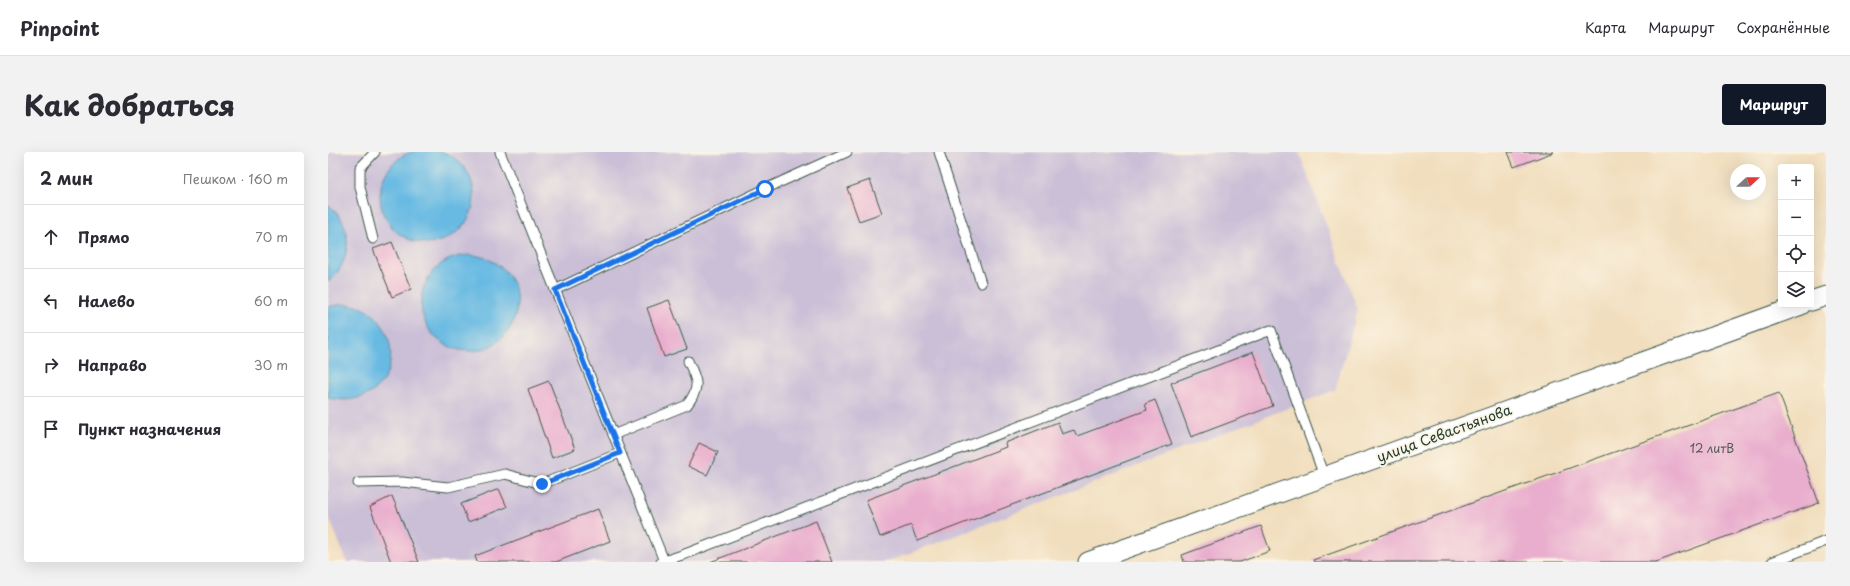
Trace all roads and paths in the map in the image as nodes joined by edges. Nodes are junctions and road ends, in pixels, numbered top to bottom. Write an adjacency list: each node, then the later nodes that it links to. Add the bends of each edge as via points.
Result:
1 (375, 152): 5 (lane, via 360,168 360,187)
2 (500, 152): 7 (lane)
3 (847, 152): 7 (lane)
4 (939, 152): 6 (lane)
5 (373, 239)
6 (981, 283)
7 (555, 290): 12 (lane)
8 (1826, 296): 9 (street)
9 (1814, 300)
10 (1793, 308): 14 (street, улица Севастьянова)
11 (688, 361): 12 (lane, via 696,379 695,395 687,405)
12 (613, 435): 13 (lane)
13 (620, 453): 15 (lane, via 542,484 505,474 448,487 402,482); 18 (lane)
14 (1324, 476): 17 (lane, via 1271,330); 19 (street, улица Севастьянова)
15 (358, 483)
16 (1826, 542): 20 (lane)
17 (686, 558): 18 (lane)
18 (662, 562)
19 (1088, 562)
20 (1772, 562)

